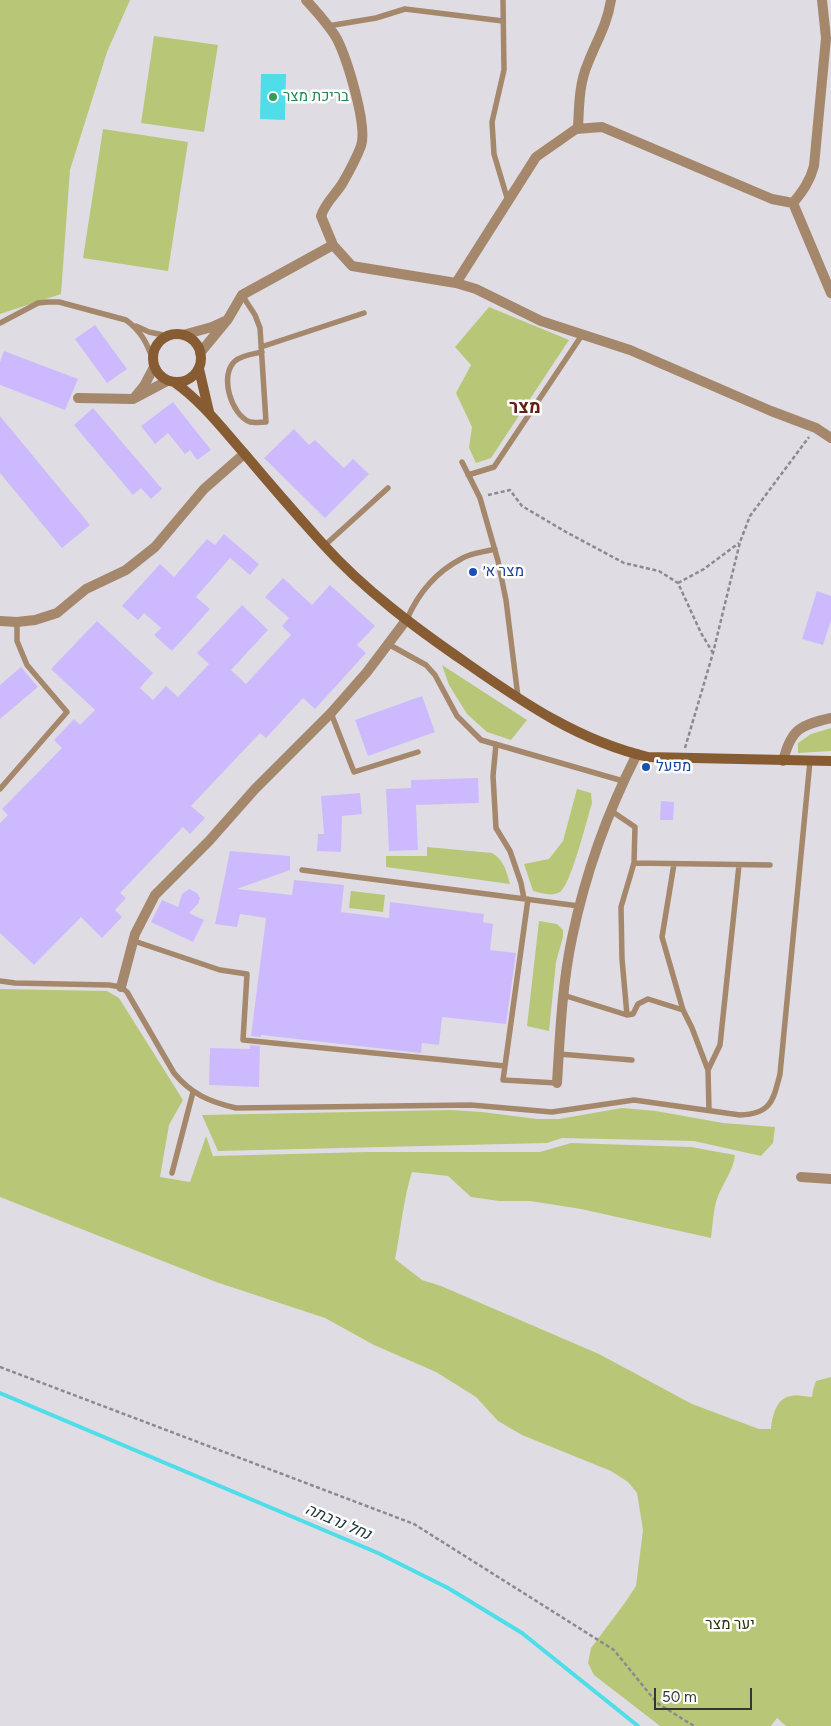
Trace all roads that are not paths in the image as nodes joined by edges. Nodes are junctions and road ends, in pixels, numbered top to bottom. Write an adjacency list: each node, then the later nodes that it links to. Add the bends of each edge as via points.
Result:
1 (306, 0): 6 (street)
2 (504, 0): 5 (lane)
3 (611, 0): 7 (street, via 607,22 587,64 580,94)
4 (822, 0): 9 (street, via 826,38 814,166 810,180)
5 (503, 20): 6 (lane, via 405,9 376,18); 8 (lane, via 504,70 492,122 494,154)
6 (328, 26): 10 (street, via 345,57 362,126 362,144 354,162 321,216)
7 (578, 129): 8 (street, via 536,157); 9 (street, via 602,127 772,199)
8 (508, 201): 11 (street)
9 (793, 203): 12 (street)
10 (334, 245): 11 (street, via 352,266); 13 (street)
11 (456, 283): 19 (street, via 476,289 541,321)
12 (831, 293)
13 (242, 294): 15 (street); 21 (lane, via 258,322)
14 (364, 313): 21 (lane)
15 (228, 319): 18 (street); 22 (street)
16 (0, 323): 17 (lane, via 38,303 59,302 119,317)
17 (134, 326): 20 (lane); 23 (lane, via 145,340)
18 (183, 335): 20 (street); 22 (street, via 194,342)
19 (582, 335): 29 (street, via 630,350 816,428); 32 (lane, via 494,467)
20 (168, 336): 23 (street, via 155,348)
21 (261, 349): 21 (lane, via 266,422 252,422 244,419 234,405 229,393 229,369 235,361)
22 (200, 353): 24 (street)
23 (153, 364): 25 (street, via 162,378); 27 (street, via 140,392)
24 (199, 369): 25 (street, via 188,380); 28 (street)
25 (171, 382): 27 (street); 28 (street, via 187,391)
26 (78, 398): 27 (street)
27 (133, 399)
28 (209, 413): 30 (street)
29 (831, 438)
30 (244, 454): 34 (street); 38 (street, via 204,489 155,547 126,570 86,589 57,612)
31 (462, 462): 32 (lane)
32 (468, 475): 35 (lane, via 480,498)
33 (388, 488): 34 (lane)
34 (324, 546): 36 (street)
35 (495, 549): 36 (lane, via 461,558 432,580); 40 (lane, via 506,600)
36 (406, 619): 39 (street); 40 (street)
37 (0, 621): 38 (street)
38 (17, 622): 50 (lane, via 17,641 27,665 67,712)
39 (388, 644): 41 (street); 43 (lane, via 426,664 457,716 481,740)
40 (518, 699): 45 (street, via 556,722)
41 (331, 712): 44 (lane, via 354,772); 59 (street, via 155,895)
42 (831, 718): 46 (street, via 802,726 788,742)
43 (496, 744): 49 (lane); 57 (lane, via 493,776 496,828 510,852)
44 (418, 752)
45 (637, 754): 46 (street); 49 (street)
46 (783, 761): 47 (street)
47 (810, 761): 48 (street); 71 (lane, via 776,1090 764,1111 753,1115)
48 (831, 761)
49 (623, 781): 51 (street)
50 (0, 789)
51 (610, 810): 52 (lane, via 634,827); 58 (street)
52 (634, 863): 53 (lane); 64 (lane, via 621,907)
53 (674, 864): 54 (lane); 63 (lane, via 662,937)
54 (738, 865): 55 (lane); 68 (lane, via 720,1045)
55 (770, 865)
56 (302, 870): 57 (lane)
57 (526, 899): 58 (lane); 67 (lane)
58 (579, 906): 62 (street)
59 (134, 941): 61 (street); 67 (lane, via 220,970 247,974 243,1040)
60 (0, 981): 61 (lane)
61 (122, 987): 70 (lane, via 174,1073)
62 (563, 995): 64 (lane); 65 (street)
63 (683, 1010): 64 (lane, via 648,999 638,1004 633,1014); 68 (lane)
64 (626, 1015)
65 (559, 1054): 66 (lane); 69 (street)
66 (632, 1060)
67 (505, 1066): 69 (lane, via 503,1080)
68 (708, 1070): 71 (lane)
69 (557, 1083)
70 (193, 1092): 71 (lane, via 212,1102 236,1108 471,1105 552,1112 634,1100); 72 (lane)
71 (709, 1110)
72 (172, 1173)
73 (801, 1177): 74 (street)
74 (831, 1179)

